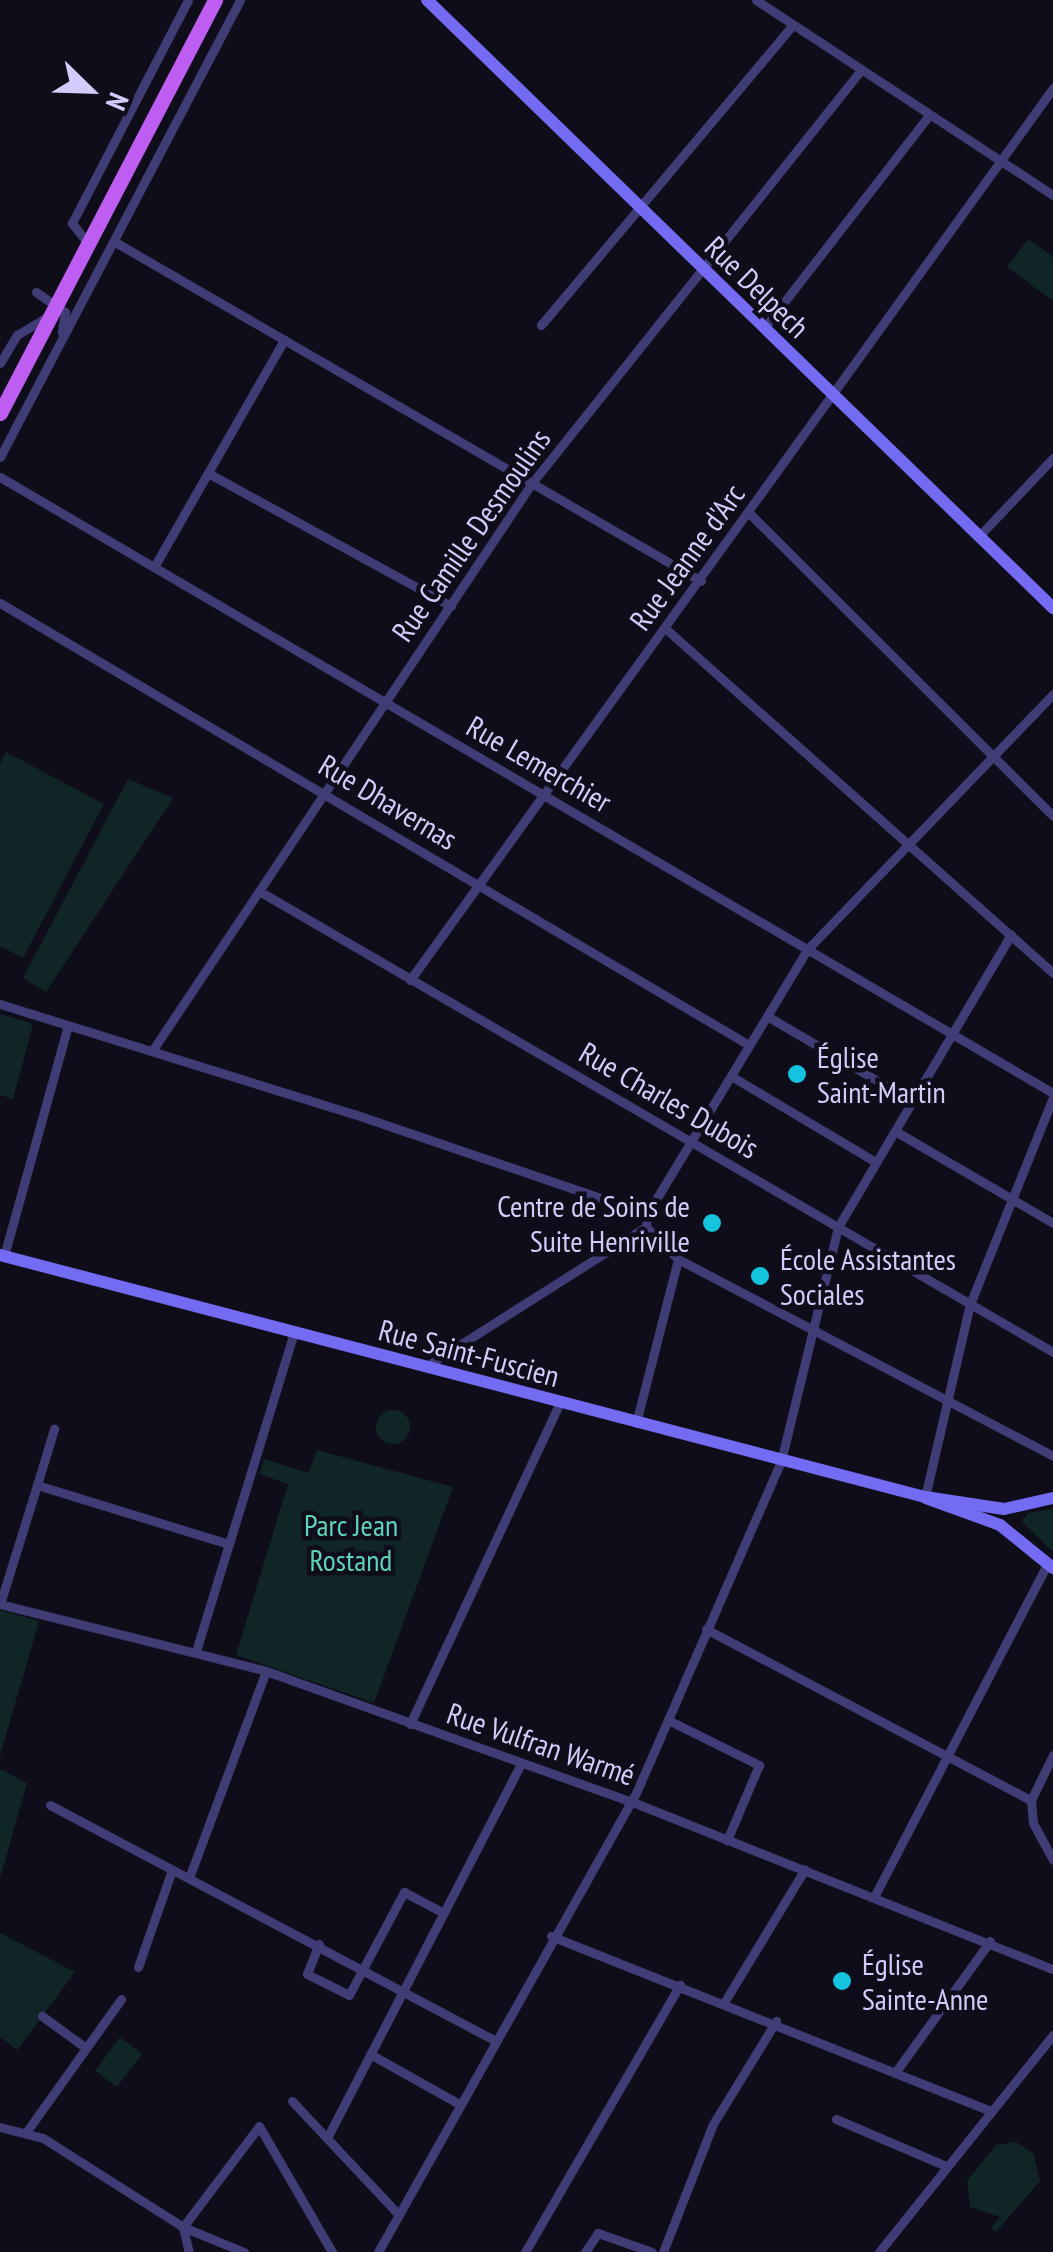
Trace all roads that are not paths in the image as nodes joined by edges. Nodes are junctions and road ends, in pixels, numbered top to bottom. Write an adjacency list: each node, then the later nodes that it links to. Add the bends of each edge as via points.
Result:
1 (188, 0): 14 (street, via 72,222)
2 (215, 0): 14 (main road)
3 (240, 0): 13 (street)
4 (427, 0): 12 (main road, Rue Delpech)
5 (756, 0): 6 (street)
6 (794, 25): 7 (street); 12 (street)
7 (861, 70): 9 (street); 15 (street, Rue Camille Desmoulins)
8 (1053, 88): 10 (street, Rue Jeanne d'Arc)
9 (930, 115): 10 (street); 19 (street)
10 (1004, 163): 11 (street); 23 (street, Rue Jeanne d'Arc)
11 (1053, 195)
12 (640, 208): 15 (main road, Rue Delpech); 18 (street)
13 (115, 242): 20 (street); 21 (street)
14 (88, 243): 17 (main road)
15 (702, 269): 19 (main road, Rue Delpech); 31 (street, Rue Camille Desmoulins)
16 (36, 292): 17 (street)
17 (55, 307): 20 (street, via 65,312); 22 (street, via 17,335); 24 (main road)
18 (542, 325)
19 (764, 328): 23 (main road, Rue Delpech)
20 (60, 340): 25 (street)
21 (284, 340): 29 (street); 31 (street)
22 (0, 363)
23 (835, 398): 32 (street, Rue Jeanne d'Arc); 33 (main road, Rue Delpech)
24 (0, 413)
25 (13, 430): 26 (street); 27 (street)
26 (0, 445)
27 (0, 457)
28 (1053, 458): 33 (street)
29 (208, 473): 34 (street); 37 (street)
30 (0, 477): 34 (street, Rue Lemerchier)
31 (532, 483): 35 (street); 37 (street, Rue Camille Desmoulins)
32 (750, 514): 35 (street, Rue Jeanne d'Arc); 42 (street)
33 (979, 536): 38 (main road, Rue Delpech)
34 (154, 568): 41 (street, Rue Lemerchier)
35 (701, 581): 39 (street, Rue Jeanne d'Arc)
36 (0, 603): 43 (street, Rue Dhavernas)
37 (452, 606): 41 (street, Rue Camille Desmoulins)
38 (1053, 608)
39 (666, 629): 44 (street, Rue Jeanne d'Arc); 46 (street)
40 (1053, 694): 42 (street)
41 (385, 704): 43 (street, Rue Camille Desmoulins); 44 (street, Rue Lemerchier)
42 (994, 756): 45 (street); 46 (street)
43 (324, 793): 47 (street, Rue Dhavernas); 48 (street, Rue Camille Desmoulins)
44 (544, 795): 47 (street, Rue Jeanne d'Arc); 50 (street, Rue Lemerchier)
45 (1053, 816)
46 (907, 846): 49 (street); 50 (street)
47 (479, 885): 52 (street, Rue Jeanne d'Arc); 57 (street, Rue Dhavernas)
48 (259, 891): 52 (street, Rue Charles Dubois); 58 (street, Rue Camille Desmoulins)
49 (1011, 934): 51 (street); 56 (street)
50 (807, 950): 54 (street); 56 (street, Rue Lemerchier)
51 (1053, 973)
52 (410, 980): 63 (street, Rue Charles Dubois)
53 (0, 1004): 55 (street)
54 (767, 1016): 57 (street); 61 (street)
55 (68, 1026): 58 (street); 70 (street)
56 (952, 1034): 60 (street, Rue Lemerchier); 61 (street)
57 (749, 1045): 59 (street)
58 (152, 1051): 66 (street)
59 (731, 1076): 63 (street); 64 (street)
60 (1053, 1095): 65 (street)
61 (912, 1101): 62 (street)
62 (895, 1131): 64 (street); 65 (street)
63 (690, 1142): 66 (street); 69 (street, Rue Charles Dubois)
64 (876, 1162): 69 (street)
65 (1012, 1199): 67 (street); 72 (street)
66 (646, 1214): 68 (street)
67 (1053, 1223)
68 (646, 1227): 71 (street); 76 (street)
69 (838, 1227): 72 (street, Rue Charles Dubois); 73 (street)
70 (2, 1255): 74 (main road, Rue Saint-Fuscien)
71 (678, 1258): 73 (street); 79 (street)
72 (970, 1304): 75 (street, Rue Charles Dubois); 77 (street)
73 (813, 1330): 77 (street); 82 (street)
74 (294, 1332): 76 (main road, Rue Saint-Fuscien); 89 (street)
75 (1053, 1352)
76 (425, 1367): 78 (main road, Rue Saint-Fuscien)
77 (948, 1400): 81 (street); 84 (street)
78 (560, 1402): 79 (main road, Rue Saint-Fuscien); 96 (street)
79 (636, 1422): 82 (main road, Rue Saint-Fuscien)
80 (54, 1429): 83 (street)
81 (1053, 1456)
82 (781, 1461): 84 (main road, Rue Saint-Fuscien); 92 (street)
83 (37, 1484): 89 (street); 91 (street)
84 (925, 1498): 87 (main road, Rue Saint-Fuscien)
85 (1053, 1498): 86 (main road)
86 (1018, 1506): 87 (main road); 88 (main road)
87 (992, 1515): 88 (main road)
88 (1010, 1531): 90 (main road)
89 (229, 1544): 93 (street)
90 (1050, 1566): 98 (street)
91 (0, 1604): 93 (street, Rue Vulfran Warmé)
92 (706, 1629): 95 (street); 98 (street)
93 (196, 1651): 94 (street, Rue Vulfran Warmé)
94 (266, 1671): 96 (street, Rue Vulfran Warmé); 107 (street)
95 (668, 1720): 101 (street); 103 (street, via 760,1765)
96 (410, 1724): 99 (street, Rue Vulfran Warmé)
97 (1053, 1755): 100 (street)
98 (948, 1756): 100 (street); 108 (street)
99 (521, 1764): 101 (street, Rue Vulfran Warmé); 109 (street)
100 (1031, 1800): 104 (street, via 1033,1822)
101 (630, 1802): 103 (street, Rue Vulfran Warmé); 110 (street)
102 (50, 1805): 106 (street)
103 (728, 1840): 105 (street, Rue Vulfran Warmé)
104 (1053, 1860)
105 (805, 1869): 108 (street, Rue Vulfran Warmé); 119 (street)
106 (172, 1870): 107 (street); 113 (street)
107 (189, 1878): 112 (street)
108 (875, 1895): 111 (street, Rue Vulfran Warmé)
109 (444, 1913): 115 (street, via 404,1892); 117 (street)
110 (550, 1936): 116 (street); 123 (street)
111 (990, 1941): 114 (street, Rue Vulfran Warmé); 126 (street)
112 (319, 1944): 115 (street); 115 (street, via 308,1974 349,1995)
113 (138, 1967)
114 (1053, 1968)
115 (364, 1970): 117 (street)
116 (680, 1985): 119 (street); 141 (street)
117 (404, 1990): 123 (street); 125 (street)
118 (122, 2000): 124 (street)
119 (726, 2002): 121 (street)
120 (42, 2016): 124 (street)
121 (776, 2021): 126 (street); 144 (street, via 713,2124)
122 (1053, 2035): 129 (street)
123 (494, 2040): 128 (street)
124 (86, 2048): 132 (street)
125 (370, 2054): 128 (street); 133 (street)
126 (897, 2070): 129 (street)
127 (292, 2101): 133 (street)
128 (459, 2104): 135 (street)
129 (992, 2111): 134 (street)
130 (836, 2119): 134 (street)
131 (0, 2127): 132 (street)
132 (27, 2131): 136 (street)
133 (327, 2138): 135 (street)
134 (946, 2166): 145 (street)
135 (398, 2215): 140 (street)
136 (183, 2226): 137 (street); 138 (street); 139 (street, via 258,2126)
137 (190, 2252)
138 (244, 2252)
139 (332, 2252)
140 (378, 2252)
141 (525, 2252)
142 (585, 2252): 143 (street, via 598,2233)
143 (652, 2252)
144 (662, 2252)
145 (879, 2252)

